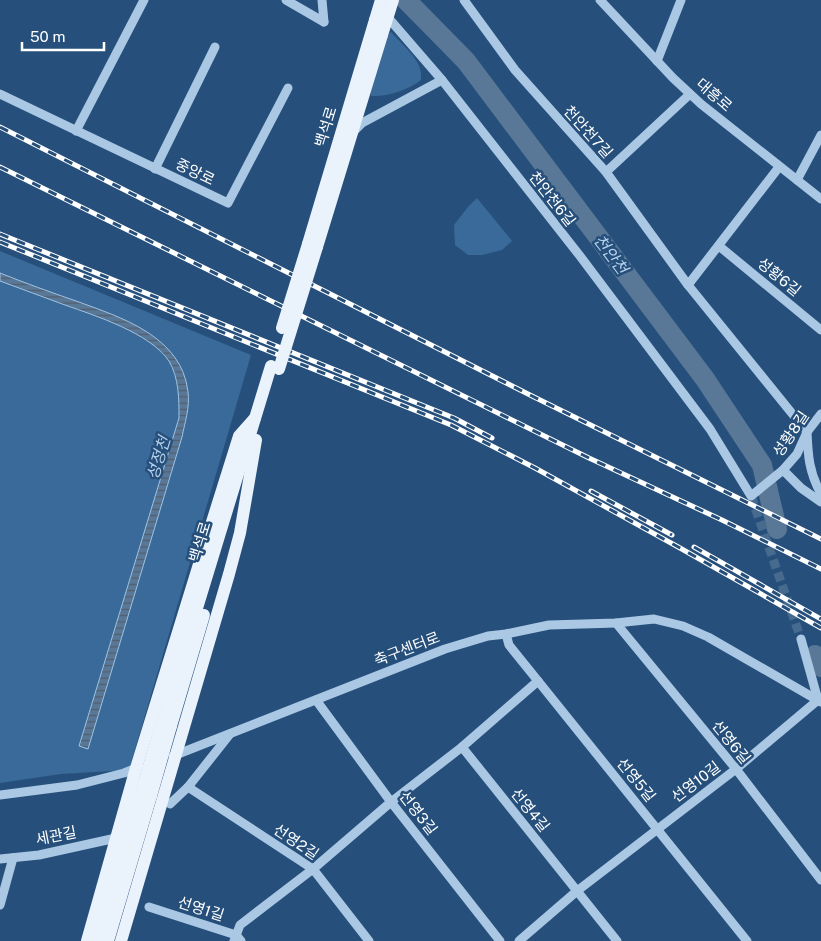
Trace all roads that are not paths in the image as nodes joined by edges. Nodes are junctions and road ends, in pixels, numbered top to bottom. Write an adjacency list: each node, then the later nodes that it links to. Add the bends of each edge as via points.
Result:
1 (144, 0): 18 (street)
2 (286, 0): 3 (street, via 324,22)
3 (322, 0)
4 (375, 0): 12 (street, 천안천6길)
5 (381, 0): 26 (main road, 백석로, bridge)
6 (393, 0): 16 (main road, 백석로, bridge)
7 (464, 0): 23 (street, 천안천7길, via 515,70)
8 (600, 0): 11 (street, 대흥로)
9 (680, 0): 11 (street)
10 (215, 48): 22 (street, 중앙로)
11 (657, 61): 15 (street, 대흥로)
12 (442, 80): 17 (street); 36 (street, 천안천6길, via 710,429)
13 (288, 88): 22 (street, 중앙로, via 228,204)
14 (0, 94): 18 (street)
15 (690, 94): 21 (street, 대흥로); 23 (street)
16 (360, 106): 17 (street); 19 (main road, 백석로)
17 (369, 119): 19 (street)
18 (76, 131): 22 (street)
19 (351, 134): 26 (main road, 백석로)
20 (821, 135): 24 (street)
21 (779, 167): 24 (street, 대흥로); 27 (street)
22 (155, 168)
23 (606, 172): 28 (street, 천안천7길)
24 (797, 180): 25 (street, 대흥로)
25 (821, 199)
26 (312, 245): 30 (main road, bridge)
27 (719, 246): 28 (street); 29 (street, 성황6길)
28 (688, 285): 33 (street, 천안천7길)
29 (821, 330)
30 (275, 368): 32 (main road, 백석로); 34 (main road, 백석로)
31 (821, 414): 33 (street, 성황8길)
32 (255, 418): 45 (main road, 백석로); 49 (main road, via 239,436)
33 (807, 432): 35 (street, 성황8길, via 797,454); 37 (street, via 808,463)
34 (256, 440): 45 (main road, 백석로); 48 (main road, via 240,533)
35 (782, 471): 36 (street, 성황8길); 38 (street)
36 (753, 494)
37 (821, 494)
38 (821, 502)
39 (616, 623): 40 (street, 축구센터로, via 549,625); 44 (street, 축구센터로, via 654,620 683,626); 50 (street, 선영6길)
40 (506, 634): 42 (street, 선영5길, via 509,645); 43 (street, 축구센터로, via 445,649)
41 (801, 639): 44 (street)
42 (538, 681): 47 (street); 56 (street, 선영5길)
43 (316, 700): 46 (street, 축구센터로); 54 (street, 선영3길)
44 (819, 701): 50 (street, 선영10길)
45 (166, 726): 53 (main road, bridge)
46 (230, 734): 48 (street, 축구센터로); 51 (street)
47 (462, 747): 54 (street); 62 (street, 선영4길)
48 (176, 756): 49 (street, 축구센터로); 69 (main road)
49 (136, 768): 52 (street, 축구센터로, via 77,785); 57 (main road)
50 (736, 769): 56 (street, 선영10길); 61 (street, 선영6길)
51 (188, 786): 55 (street); 60 (street, 선영2길)
52 (0, 795)
53 (145, 797): 67 (main road); 68 (main road)
54 (392, 802): 60 (street); 71 (street, 선영3길)
55 (170, 804)
56 (657, 828): 62 (street, 선영10길); 74 (street, 선영5길)
57 (116, 838): 58 (street, 세관길); 66 (main road)
58 (13, 858): 59 (street, 세관길); 63 (street)
59 (0, 859)
60 (313, 869): 65 (street, via 240,924); 70 (street, 선영2길)
61 (821, 880)
62 (577, 891): 72 (street, 선영10길); 73 (street, 선영4길)
63 (0, 905)
64 (149, 906): 65 (street, 선영1길)
65 (237, 939)
66 (87, 941)
67 (97, 941)
68 (108, 941)
69 (120, 941)
70 (369, 941)
71 (500, 941)
72 (519, 941)
73 (617, 941)
74 (748, 941)

